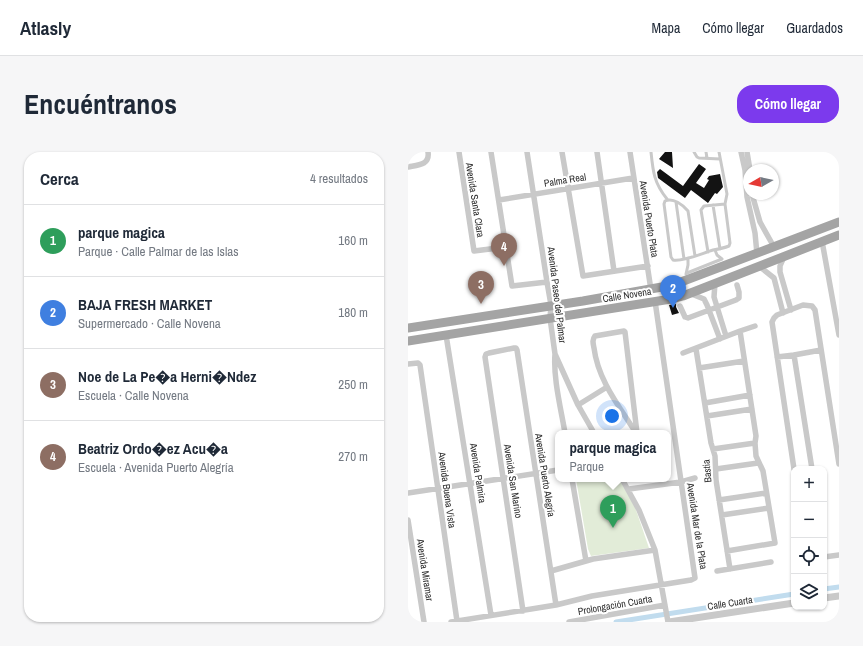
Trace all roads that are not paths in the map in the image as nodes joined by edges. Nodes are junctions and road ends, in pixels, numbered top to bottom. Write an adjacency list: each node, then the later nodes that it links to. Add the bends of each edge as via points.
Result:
1 (428, 152): 18 (street, via 424,164)
2 (459, 152): 35 (street, Avenida Santa Clara, via 474,251)
3 (491, 152): 24 (street)
4 (527, 152): 22 (street, Avenida Paseo del Palmar)
5 (562, 152): 21 (street)
6 (597, 152): 20 (street)
7 (630, 152): 19 (street, Avenida Puerto Plata)
8 (651, 152): 23 (lane, via 653,176)
9 (694, 152): 14 (lane, via 697,157)
10 (706, 152): 14 (lane)
11 (719, 152): 15 (lane)
12 (741, 152): 16 (street)
13 (747, 152): 17 (street)
14 (707, 158): 15 (lane)
15 (720, 159): 28 (lane, via 727,194)
16 (746, 164)
17 (748, 164)
18 (408, 167)
19 (634, 178): 20 (street, Palma Real); 46 (street, Avenida Puerto Plata)
20 (602, 183): 21 (street, Palma Real); 48 (street)
21 (567, 188): 22 (street, Palma Real); 48 (street, via 582,276)
22 (534, 194): 24 (street, Palma Real); 50 (street, Avenida Paseo del Palmar)
23 (667, 199): 27 (lane); 43 (lane, via 664,204 671,257 673,260)
24 (499, 200): 35 (street)
25 (748, 200): 31 (street)
26 (753, 200): 31 (street)
27 (676, 202): 41 (lane, via 688,211); 43 (lane)
28 (725, 204): 29 (lane); 37 (lane, via 730,245)
29 (713, 205): 37 (lane); 39 (lane, via 704,206 701,210)
30 (839, 222): 32 (main road, Calle Novena)
31 (757, 223): 36 (street); 40 (street)
32 (818, 230): 34 (main road); 36 (main road, Calle Novena)
33 (839, 235): 34 (main road, Calle Novena)
34 (822, 241): 42 (main road, Calle Novena); 68 (street)
35 (506, 247): 50 (street, via 512,286)
36 (774, 247): 40 (main road, Calle Novena)
37 (720, 249): 38 (lane)
38 (715, 250): 39 (lane); 44 (lane)
39 (708, 252): 41 (lane)
40 (757, 254): 45 (main road, Calle Novena)
41 (695, 256): 43 (lane)
42 (784, 256): 47 (main road, Calle Novena); 52 (street, via 780,272)
43 (686, 258): 49 (lane)
44 (722, 259): 45 (lane); 49 (lane)
45 (731, 264): 49 (main road, Calle Novena)
46 (648, 266): 48 (street); 55 (street, Avenida Puerto Plata)
47 (759, 266): 51 (main road, Calle Novena); 54 (street, via 771,274)
48 (614, 271)
49 (686, 277): 55 (main road, Calle Novena, via 673,286)
50 (547, 282): 58 (street, Avenida Paseo del Palmar)
51 (715, 283): 56 (main road, Calle Novena); 60 (street, via 714,297)
52 (784, 283): 54 (street); 62 (street)
53 (737, 285): 60 (street, via 739,298)
54 (776, 285): 63 (street)
55 (651, 290): 58 (main road, Calle Novena)
56 (689, 293): 57 (main road, Calle Novena); 61 (street, via 704,300)
57 (655, 301): 64 (main road, Calle Novena); 111 (street, Avenida Mar de la Plata)
58 (550, 305): 64 (street, Avenida Paseo del Palmar); 66 (main road, Calle Novena)
59 (680, 306): 61 (street, via 684,317 688,318)
60 (717, 307): 61 (street); 70 (street)
61 (709, 310): 71 (street)
62 (791, 310): 63 (street); 74 (street, via 806,305 814,308)
63 (783, 313): 79 (street, via 772,322)
64 (550, 318): 69 (main road, Calle Novena); 77 (street, Avenida Paseo del Palmar)
65 (755, 326): 67 (street)
66 (408, 328)
67 (740, 331): 70 (street); 80 (street)
68 (839, 334)
69 (446, 335): 72 (main road, Calle Novena); 112 (street, Avenida Palmira)
70 (726, 336): 71 (street)
71 (720, 339): 73 (street)
72 (408, 341)
73 (696, 349): 75 (street); 82 (street, Bastia)
74 (821, 350): 78 (street); 99 (street)
75 (683, 353)
76 (486, 354): 104 (street, Avenida Puerto Alegría, via 516,348); 105 (street, Avenida San Marino)
77 (555, 354): 83 (street, Avenida Paseo del Palmar); 86 (street)
78 (794, 355): 79 (street); 101 (street)
79 (777, 357): 100 (street)
80 (744, 361): 82 (street); 87 (street)
81 (408, 364): 113 (street, Avenida Buena Vista, via 420,365)
82 (699, 368): 88 (street, Bastia)
83 (563, 371): 85 (street, Avenida Paseo del Palmar); 86 (street, via 564,377)
84 (606, 387): 89 (street); 94 (street); 95 (street, via 595,358 593,337 624,331)
85 (570, 389): 86 (street, via 564,387); 89 (street, Avenida Paseo del Palmar)
86 (559, 392): 92 (street)
87 (750, 395): 88 (street); 90 (street)
88 (704, 403): 91 (street, Bastia)
89 (578, 405): 93 (street, Avenida Paseo del Palmar)
90 (752, 409): 91 (street); 96 (street)
91 (707, 416): 97 (street, Bastia)
92 (565, 430)
93 (592, 430)
94 (634, 430)
95 (636, 430)
96 (755, 443): 97 (street); 98 (street)
97 (712, 449): 102 (street, Bastia)
98 (758, 462): 102 (street); 115 (street, via 763,471)
99 (839, 464)
100 (794, 466)
101 (812, 466)
102 (716, 469): 117 (street, Bastia)
103 (555, 471): 104 (street)
104 (536, 474): 105 (street); 129 (street, Avenida Puerto Alegría)
105 (503, 478): 112 (street); 136 (street, Avenida San Marino)
106 (695, 478): 111 (street)
107 (671, 481): 111 (street)
108 (573, 482): 125 (street)
109 (624, 482): 114 (street)
110 (660, 482): 114 (street)
111 (681, 482): 130 (street, Avenida Mar de la Plata, via 696,576 691,580)
112 (470, 484): 113 (street); 137 (street, Avenida Palmira)
113 (438, 489): 116 (street); 138 (street, Avenida Buena Vista)
114 (629, 489): 121 (street)
115 (766, 492): 117 (street); 118 (street)
116 (408, 493)
117 (719, 500): 119 (street, Bastia)
118 (769, 508): 119 (street); 122 (street, via 775,543)
119 (722, 515): 122 (street, Bastia)
120 (408, 520): 140 (street, Avenida Miramar)
121 (655, 550): 125 (street); 130 (street)
122 (727, 551): 127 (street, Bastia)
123 (839, 554): 124 (street)
124 (827, 555)
125 (586, 560): 129 (street)
126 (771, 562): 127 (street)
127 (730, 569): 128 (street)
128 (717, 570)
129 (552, 571): 134 (street, Avenida Puerto Alegría)
130 (661, 584): 134 (street, Avenida Mar de la Plata, via 592,596); 135 (street)
131 (839, 596): 132 (street)
132 (827, 598)
133 (791, 603): 139 (street, Calle Cuarta)
134 (556, 606): 136 (street, Avenida Mar de la Plata)
135 (665, 606): 139 (street); 142 (street, Prolongación Cuarta)
136 (523, 611): 137 (street, Avenida Mar de la Plata)
137 (491, 615): 138 (street, Avenida Mar de la Plata)
138 (457, 621): 141 (street, Avenida Mar de la Plata)
139 (668, 621)
140 (424, 622)
141 (451, 622)
142 (569, 622)

